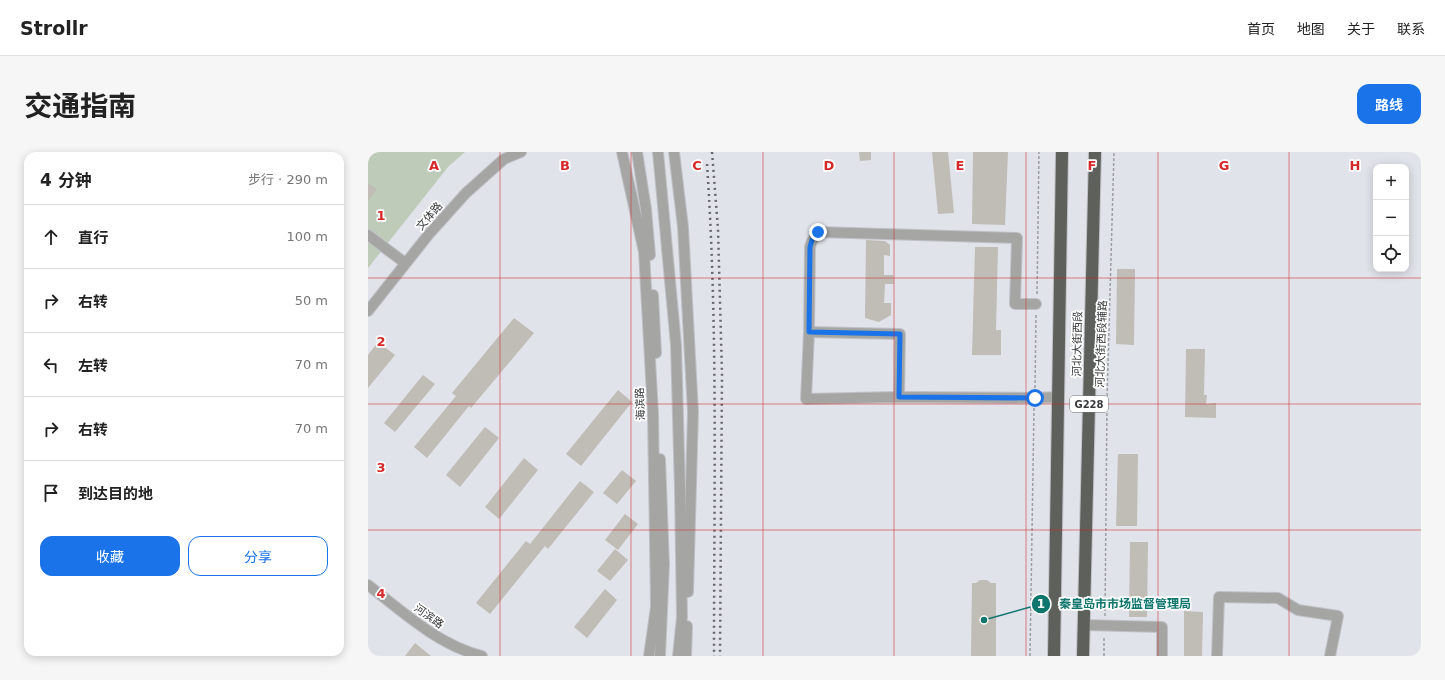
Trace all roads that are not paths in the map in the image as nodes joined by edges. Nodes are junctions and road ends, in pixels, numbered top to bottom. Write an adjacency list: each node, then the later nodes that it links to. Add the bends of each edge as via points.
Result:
1 (521, 152): 9 (street, 文体路, via 504,159 466,193)
2 (622, 152): 18 (street, 海滨路, via 644,252 652,413 656,607)
3 (637, 152): 19 (street, 海滨路, via 646,209 655,322 664,565)
4 (658, 152): 20 (street, via 676,345 682,617)
5 (674, 152): 21 (street, via 683,227 693,412)
6 (1062, 152): 14 (highway, 河北大街西段 / G228)
7 (1094, 152): 16 (highway, 河北大街西段 / G228)
8 (368, 235): 9 (street)
9 (405, 263): 11 (street, 文体路)
10 (1036, 304): 12 (street, via 1015,304 1017,238 818,232 810,247)
11 (368, 311)
12 (809, 332): 13 (street, via 900,334); 13 (street, via 806,399)
13 (899, 397): 14 (street)
14 (1058, 397): 22 (highway, 河北大街西段 / G228)
15 (368, 585): 17 (street, 河滨路, via 446,642)
16 (1084, 625): 23 (highway, 河北大街西段 / G228); 24 (street, via 1162,627)
17 (482, 656)
18 (649, 656)
19 (660, 656)
20 (678, 656)
21 (686, 656)
22 (1054, 656)
23 (1083, 656)
24 (1162, 656)
25 (1217, 656): 26 (street, via 1219,597 1278,598 1298,610 1338,616)
26 (1330, 656)

